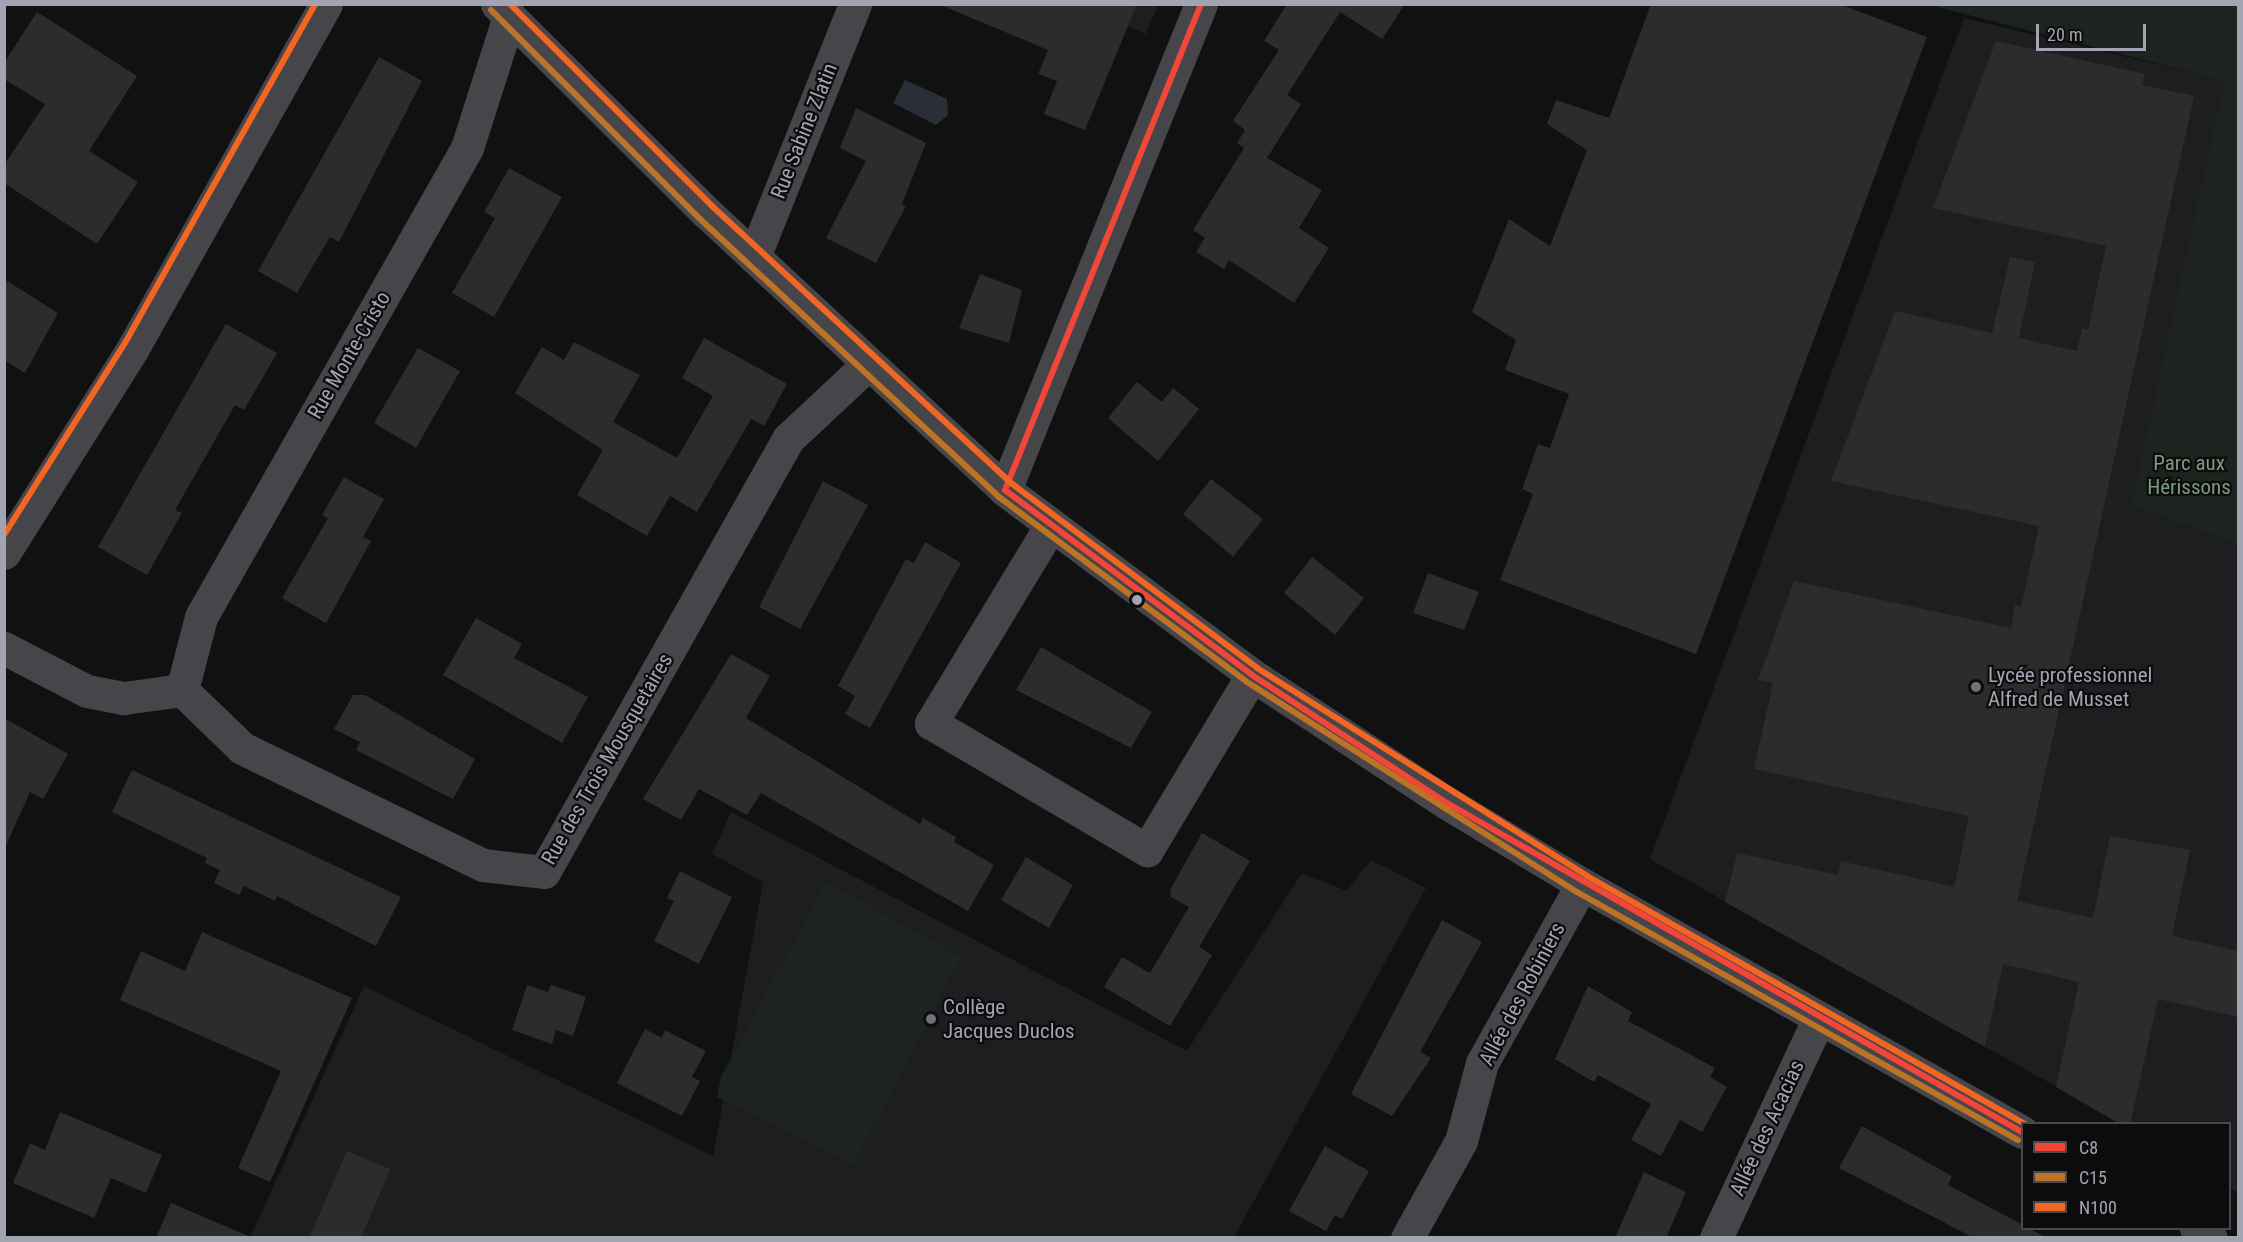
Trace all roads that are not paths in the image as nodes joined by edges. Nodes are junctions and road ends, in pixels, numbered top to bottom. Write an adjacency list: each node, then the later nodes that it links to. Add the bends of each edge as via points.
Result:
1 (326, 4): 9 (street, via 133,348)
2 (855, 4): 5 (street, Rue Sabine Zlatin)
3 (1201, 4): 7 (street)
4 (503, 10): 5 (street); 12 (street, Rue Monte-Cristo, via 467,148 201,617)
5 (754, 257): 6 (street)
6 (868, 364): 7 (street); 12 (street, Rue des Trois Mousquetaires, via 789,438 544,872 483,865 242,748)
7 (1005, 490): 8 (street)
8 (1051, 525): 11 (street); 11 (street, via 931,723 1148,850)
9 (4, 553)
10 (4, 648): 12 (street, via 87,691 124,698)
11 (1252, 675): 13 (street, via 1447,803)
12 (182, 690)
13 (1582, 884): 14 (street); 16 (street, Allée des Robiniers, via 1482,1063 1461,1141)
14 (1819, 1018): 15 (street); 17 (street, Allée des Acacias)
15 (2021, 1131)
16 (1407, 1238)
17 (1716, 1238)

